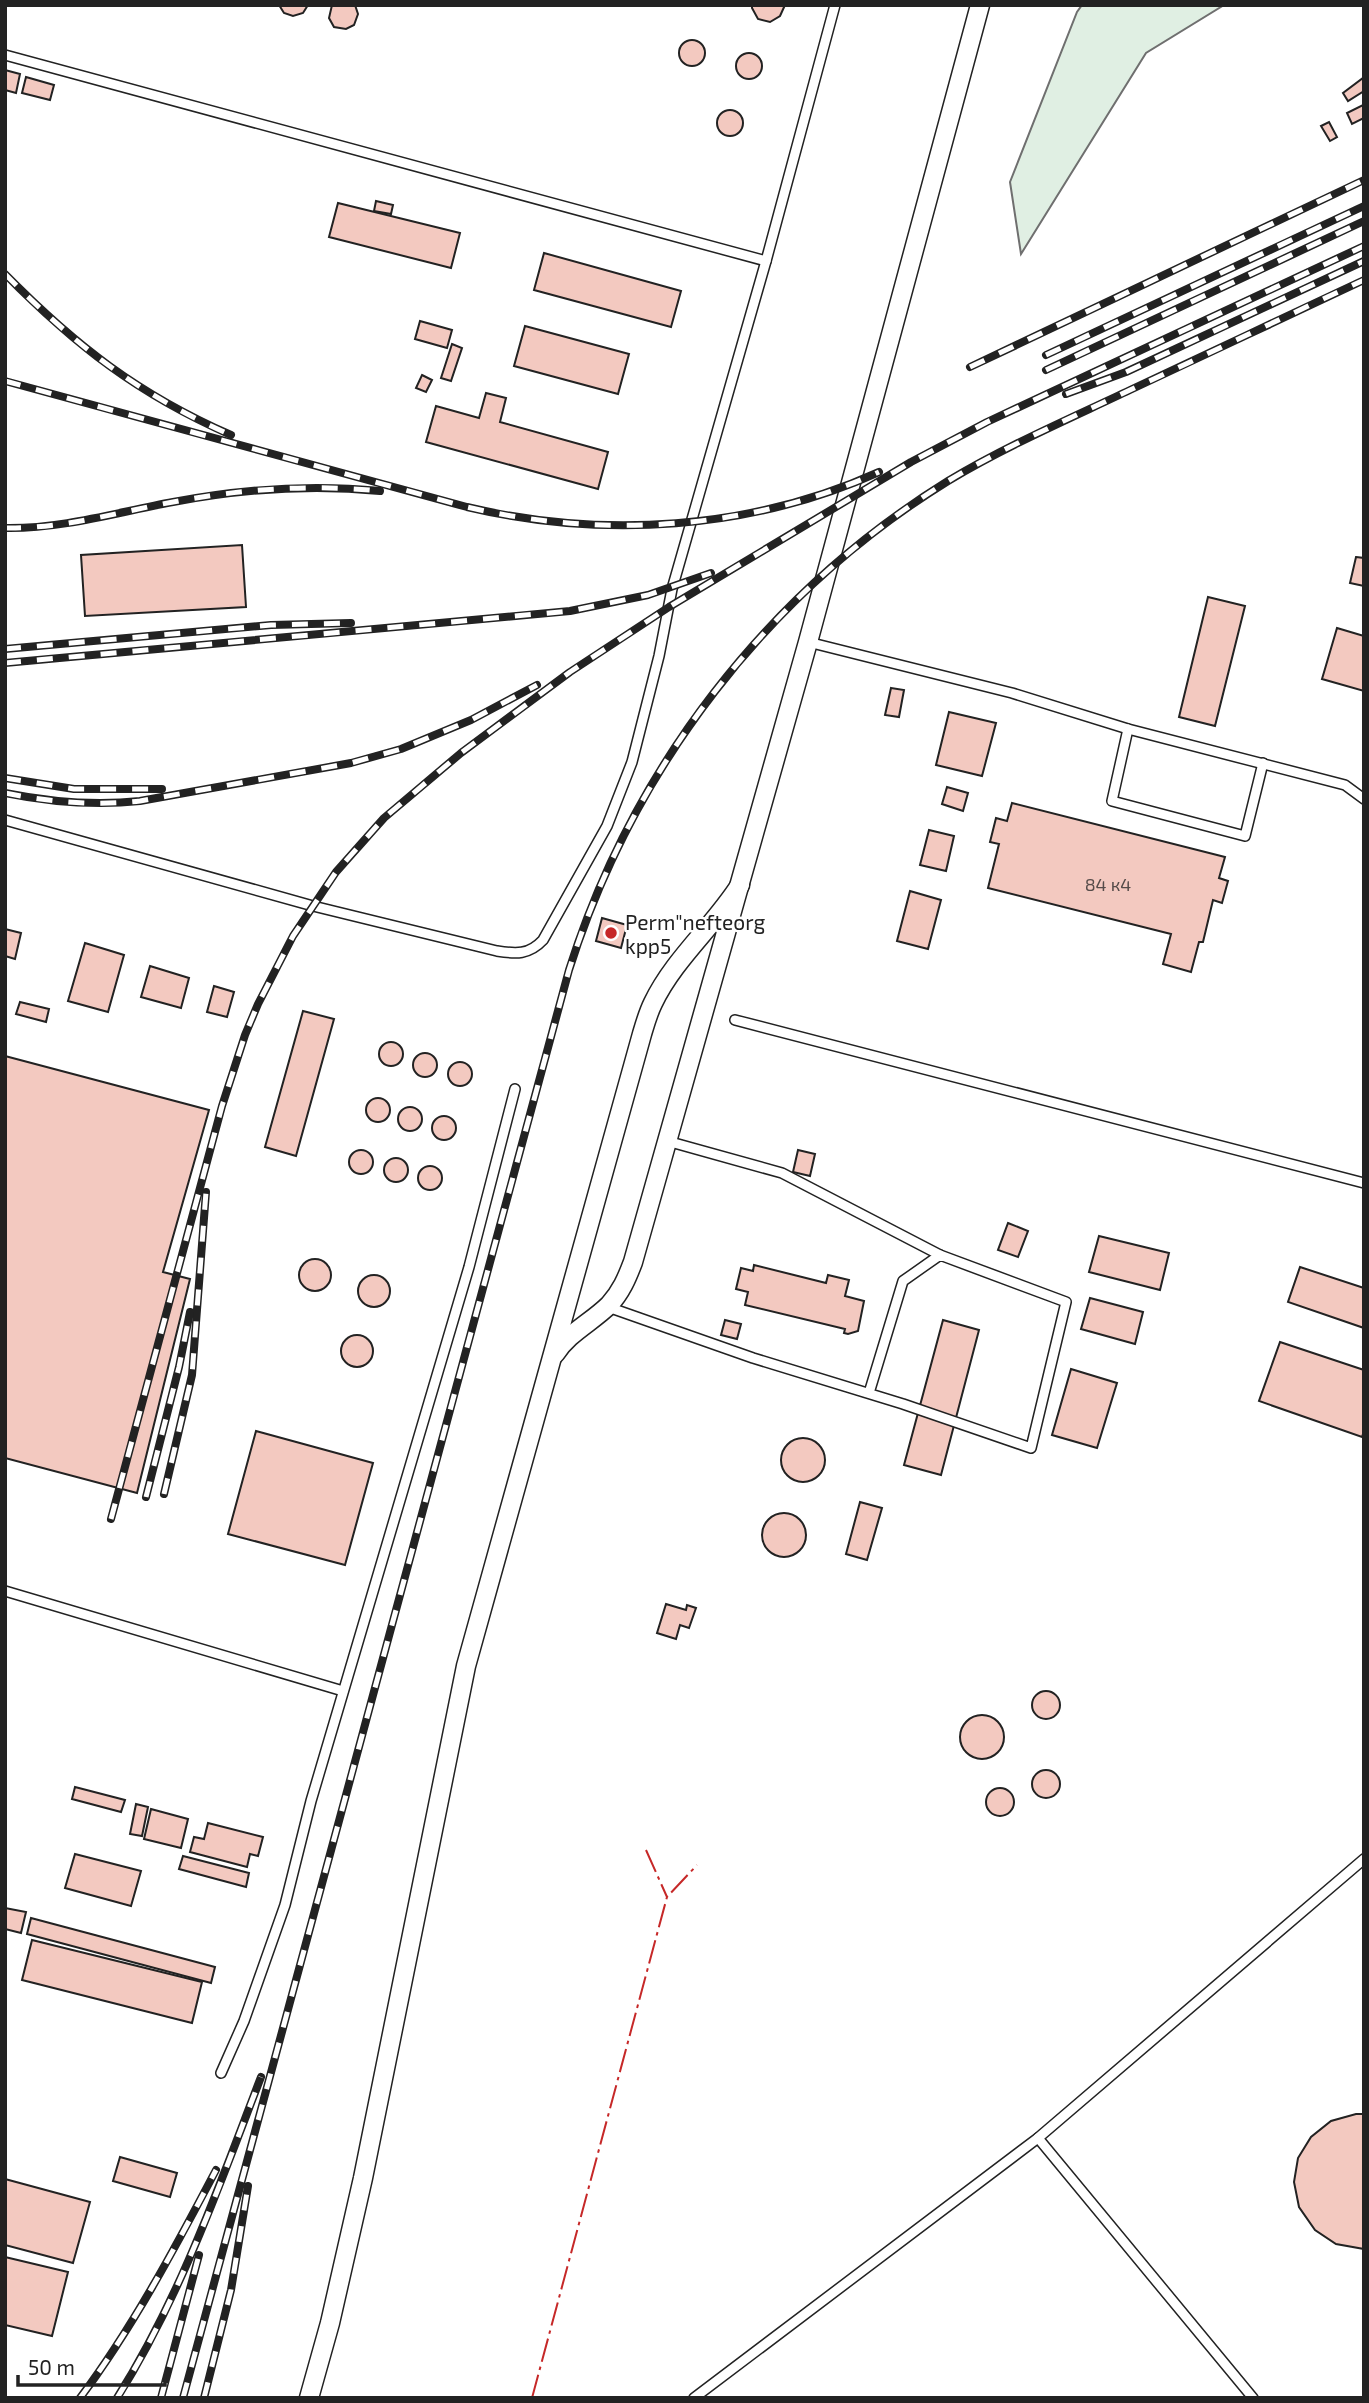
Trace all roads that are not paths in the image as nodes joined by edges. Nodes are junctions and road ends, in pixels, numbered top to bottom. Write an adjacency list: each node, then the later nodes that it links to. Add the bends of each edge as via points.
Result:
1 (835, 5): 4 (lane)
2 (980, 5): 5 (street)
3 (5, 55): 4 (lane)
4 (766, 261): 9 (lane, via 672,589 659,656 621,794 589,860 537,946 519,954 497,951 313,906)
5 (808, 642): 6 (lane, via 1012,693); 10 (street)
6 (1128, 729): 7 (lane); 7 (lane, via 1112,802 1218,829 1245,835)
7 (1263, 762): 8 (lane, via 1345,785)
8 (1364, 799)
9 (5, 820)
10 (740, 885): 13 (street); 17 (street, via 652,1005)
11 (735, 1020): 14 (lane)
12 (515, 1089): 20 (lane, via 469,1267)
13 (667, 1141): 15 (lane, via 782,1173); 16 (street, via 633,1262)
14 (1364, 1183)
15 (940, 1255): 18 (lane, via 903,1281); 18 (lane, via 1066,1302 1031,1448)
16 (608, 1307): 17 (street, via 568,1339); 18 (lane)
17 (550, 1363): 24 (street, via 466,1666 360,2192)
18 (869, 1394)
19 (5, 1591): 20 (lane)
20 (343, 1691): 22 (lane, via 285,1905)
21 (1364, 1859): 23 (lane)
22 (221, 2073)
23 (1038, 2138): 25 (lane); 26 (lane)
24 (309, 2398)
25 (694, 2398)
26 (1253, 2398)

